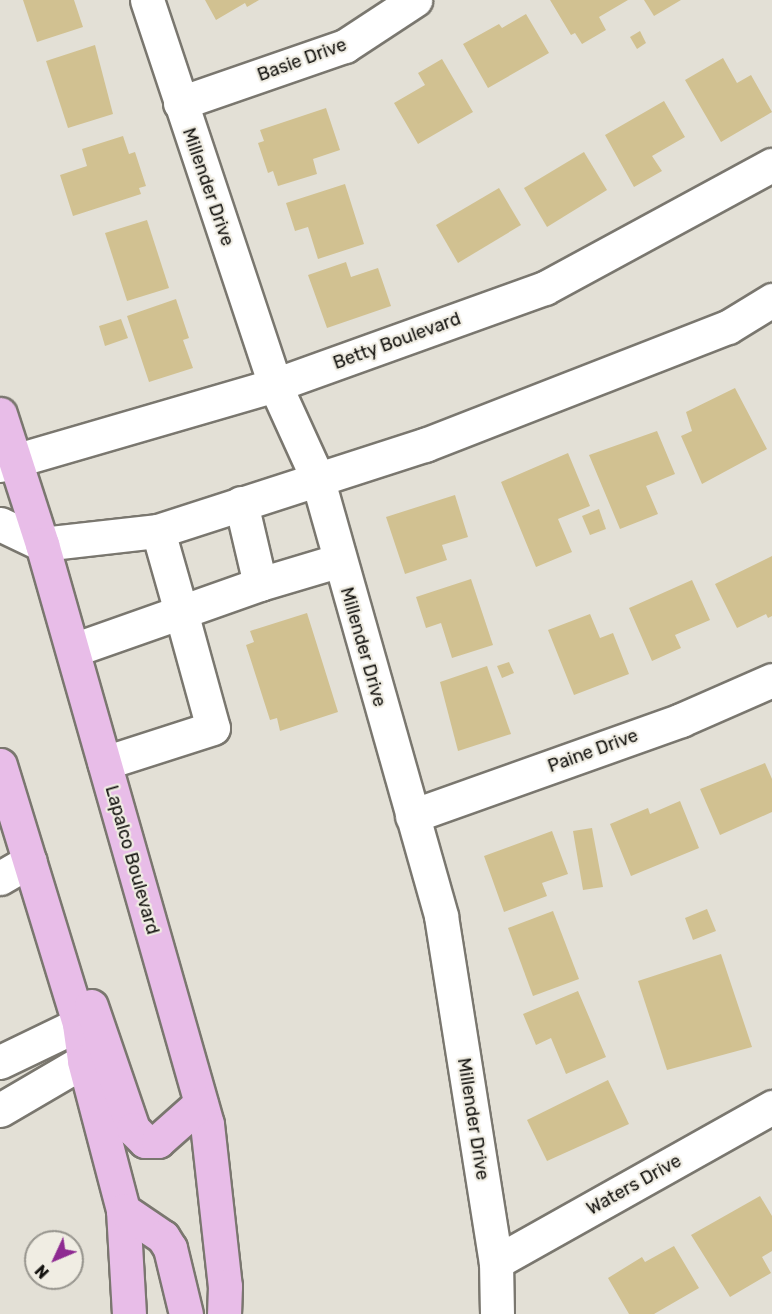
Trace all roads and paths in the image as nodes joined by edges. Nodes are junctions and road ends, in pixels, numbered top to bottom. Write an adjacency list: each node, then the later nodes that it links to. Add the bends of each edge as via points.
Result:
1 (147, 0): 3 (street, Millender Drive)
2 (415, 0): 3 (street, Basie Drive, via 345,46)
3 (180, 103): 6 (street, Millender Drive)
4 (772, 165): 6 (street, Betty Boulevard, via 545,288)
5 (772, 300): 9 (street, via 728,327 425,445)
6 (275, 385): 8 (street, Betty Boulevard); 9 (street, Millender Drive)
7 (0, 414): 8 (main road, Lapalco Boulevard)
8 (8, 463): 13 (main road, Lapalco Boulevard)
9 (317, 477): 10 (street); 14 (street, Millender Drive)
10 (241, 503): 12 (street); 15 (street)
11 (0, 524): 13 (street)
12 (158, 531): 13 (street); 16 (street)
13 (42, 544): 17 (main road, Lapalco Boulevard)
14 (337, 561): 15 (street); 21 (street, Millender Drive)
15 (260, 584): 16 (street)
16 (181, 612): 17 (street); 19 (street, via 213,728)
17 (73, 650): 19 (main road, Lapalco Boulevard)
18 (772, 680): 21 (street, Paine Drive, via 681,720)
19 (105, 763): 27 (main road, Lapalco Boulevard)
20 (0, 765): 22 (main road)
21 (412, 816): 31 (street, Millender Drive, via 441,916)
22 (29, 861): 23 (street); 24 (main road); 27 (main road, via 83,981 133,1129 145,1141 158,1141)
23 (0, 878)
24 (79, 1024): 25 (street); 26 (main road)
25 (0, 1062)
26 (84, 1062): 29 (street); 30 (main road)
27 (201, 1103): 34 (main road, Lapalco Boulevard, via 224,1274)
28 (772, 1107): 31 (street, Waters Drive)
29 (0, 1110)
30 (123, 1210): 32 (main road); 33 (main road, via 163,1237 170,1248)
31 (496, 1262): 35 (street, Millender Drive)
32 (129, 1314)
33 (186, 1314)
34 (224, 1314)
35 (497, 1314)

